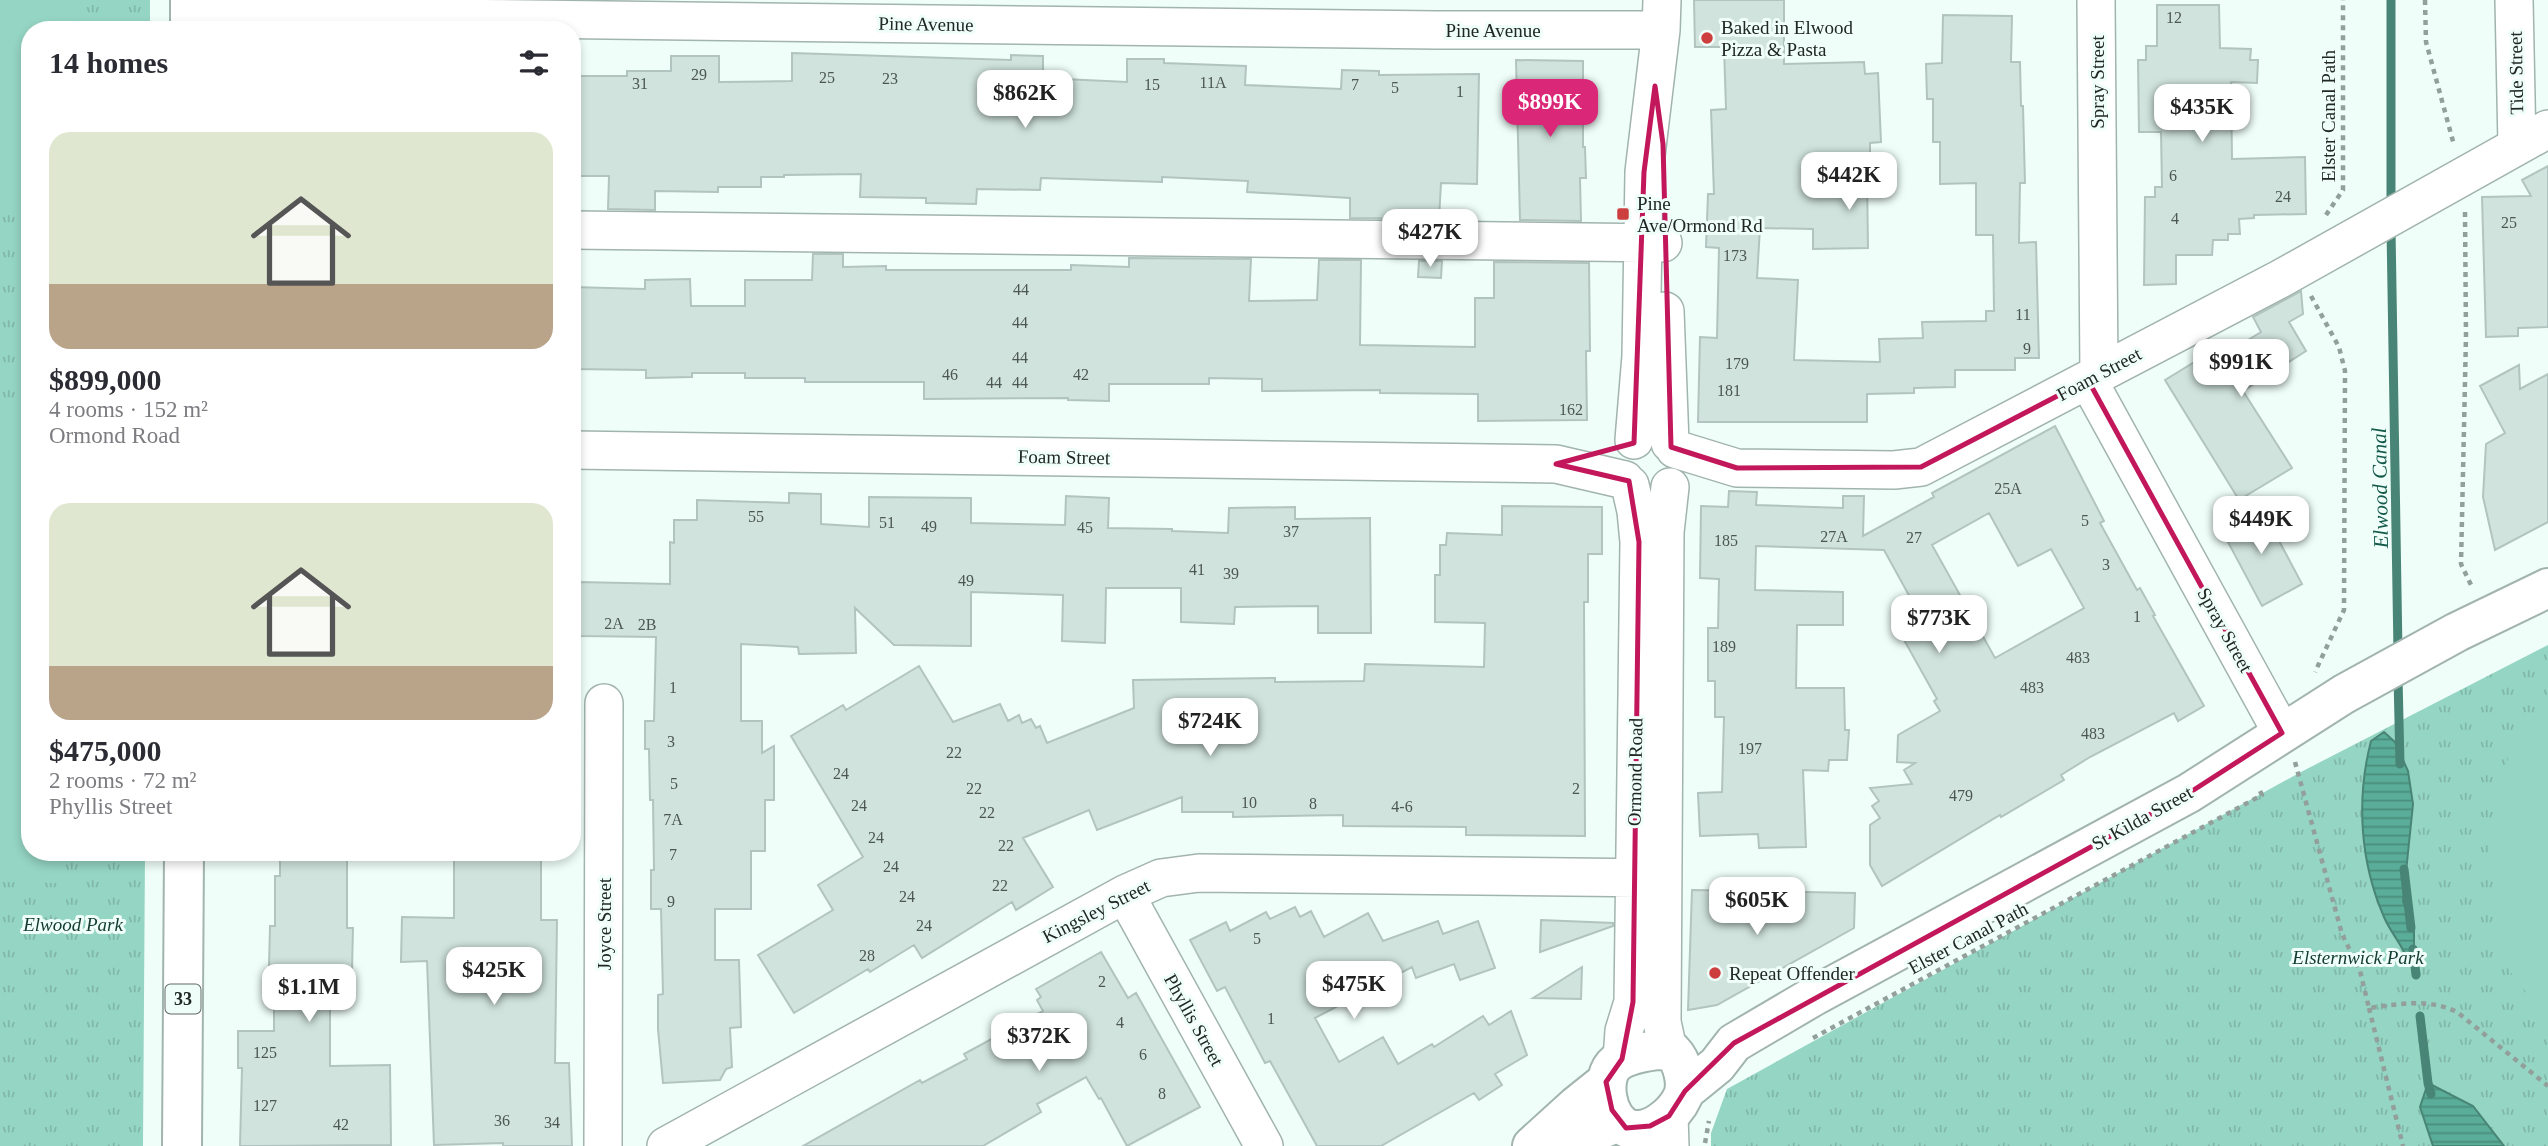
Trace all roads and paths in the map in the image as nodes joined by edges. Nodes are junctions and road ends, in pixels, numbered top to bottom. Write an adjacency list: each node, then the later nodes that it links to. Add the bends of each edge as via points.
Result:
1 (2096, 0): 12 (street, Spray Street)
2 (2343, 0): 11 (path, Elster Canal Path, via 2343,190 2321,223)
3 (2426, 0): 8 (path, via 2426,42)
4 (2514, 0): 7 (street, Tide Street)
5 (190, 15): 6 (street, Pine Avenue, via 1437,30)
6 (1662, 15): 10 (street, Ormond Road, via 1655,86 1664,144)
7 (2533, 138): 8 (street, Foam Street)
8 (2463, 176): 11 (street, Foam Street); 17 (path, via 2466,336 2461,564)
9 (581, 230): 10 (street)
10 (1654, 243): 14 (street, Ormond Road); 15 (street, Ormond Road)
11 (2312, 260): 12 (street, Foam Street); 18 (path, Elster Canal Path, via 2307,290 2339,347 2345,371 2344,610)
12 (2093, 377): 15 (street, Foam Street, via 1921,467 1737,468 1693,481); 20 (street, Spray Street)
13 (581, 450): 14 (street, Foam Street)
14 (1629, 462): 15 (street, via 1643,436 1653,435); 15 (street, via 1645,494 1662,491); 23 (street, Ormond Road, via 1639,541)
15 (1672, 465): 23 (street, Ormond Road)
16 (2548, 588): 17 (main road, St Kilda Street)
17 (2472, 625): 18 (main road, St Kilda Street)
18 (2327, 688): 20 (main road, St Kilda Street)
19 (604, 702): 34 (street, Joyce Street)
20 (2282, 733): 25 (path, via 2299,773 2342,934 2360,971); 26 (main road, St Kilda Street, via 2189,793)
21 (2253, 776): 27 (path, Elster Canal Path, via 2262,795)
22 (184, 861): 33 (main road, 33)
23 (1647, 878): 24 (street, Kingsley Street, via 1199,873 1161,878); 28 (street, Ormond Road, via 1662,1022); 29 (street, Ormond Road, via 1633,1002)
24 (1125, 894): 35 (street, Kingsley Street); 36 (street, Phyllis Street)
25 (2369, 1007): 30 (path, via 2432,1003 2457,1012); 40 (path)
26 (1734, 1043): 28 (main road, St Kilda Street); 31 (main road, St Kilda Street)
27 (1805, 1043)
28 (1671, 1052): 29 (main road, via 1650,1051); 31 (main road, via 1683,1073)
29 (1614, 1071): 32 (main road, via 1612,1111); 37 (main road)
30 (2548, 1086)
31 (1684, 1117): 32 (main road); 39 (path)
32 (1627, 1132): 38 (main road, via 1587,1135)
33 (182, 1146)
34 (603, 1146)
35 (666, 1146)
36 (1264, 1146)
37 (1532, 1146)
38 (1544, 1146)
39 (1704, 1146)
40 (2403, 1146)

